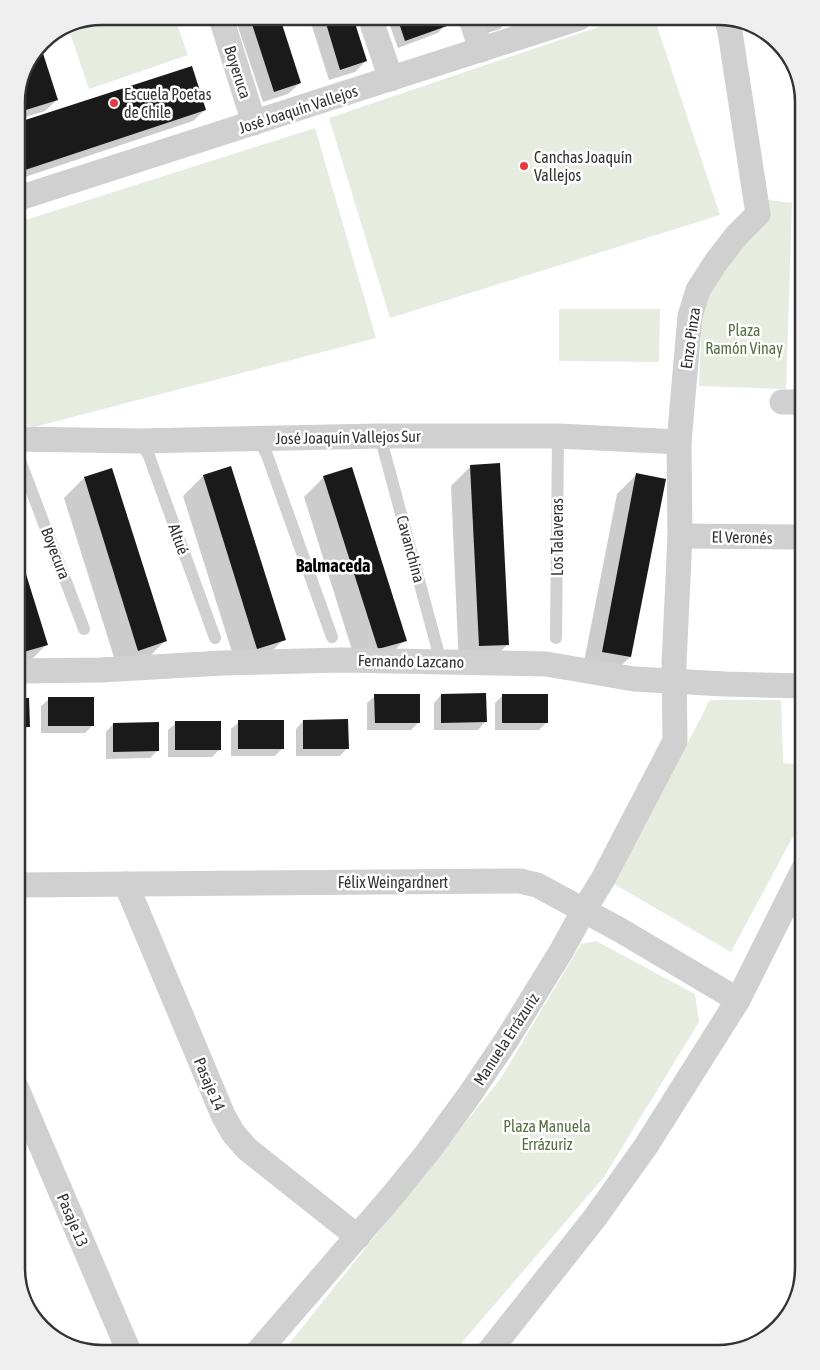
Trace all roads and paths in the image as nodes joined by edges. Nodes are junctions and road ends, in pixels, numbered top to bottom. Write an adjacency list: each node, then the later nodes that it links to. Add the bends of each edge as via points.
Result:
1 (223, 25): 8 (street, Boyeruca)
2 (373, 25): 7 (street)
3 (473, 25): 6 (street)
4 (558, 25): 6 (street, José Joaquín Vallejos)
5 (728, 26): 15 (street, Enzo Pinza, via 758,214 716,262 698,290 690,316)
6 (481, 50): 7 (street, José Joaquín Vallejos)
7 (387, 68): 8 (street, José Joaquín Vallejos)
8 (254, 123): 9 (street, José Joaquín Vallejos)
9 (25, 195)
10 (380, 436): 11 (street, José Joaquín Vallejos Sur); 13 (street, José Joaquín Vallejos Sur); 23 (lane, Cavanchina)
11 (558, 436): 15 (street, José Joaquín Vallejos Sur); 22 (lane, Los Talaveras)
12 (25, 439): 14 (street, José Joaquín Vallejos Sur)
13 (259, 439): 14 (street, José Joaquín Vallejos Sur); 20 (lane)
14 (140, 441): 21 (lane, Altué, via 149,456)
15 (680, 442): 17 (street, Enzo Pinza)
16 (25, 474): 19 (lane, Boyecura)
17 (680, 536): 18 (street, El Veronés); 25 (street, Enzo Pinza)
18 (795, 537)
19 (84, 629)
20 (332, 637)
21 (215, 638)
22 (556, 638)
23 (441, 662): 24 (street, Fernando Lazcano, via 341,660); 25 (street, Fernando Lazcano, via 546,664 634,679)
24 (25, 671)
25 (675, 682): 26 (street, Fernando Lazcano); 30 (street, Manuela Errázuriz, via 675,741)
26 (795, 686)
27 (126, 884): 28 (street, Félix Weingardnert); 30 (street, Félix Weingardnert, via 520,881 537,885); 33 (street, Pasaje 14, via 233,1133 247,1149)
28 (25, 885)
29 (795, 886): 31 (street)
30 (584, 910): 31 (street, Félix Weingardnert); 33 (street, Manuela Errázuriz, via 506,1041 468,1097)
31 (738, 1000): 36 (street, via 617,1189)
32 (25, 1108): 34 (street, Pasaje 13)
33 (358, 1237): 35 (street, Manuela Errázuriz)
34 (126, 1345)
35 (264, 1345)
36 (494, 1345)

